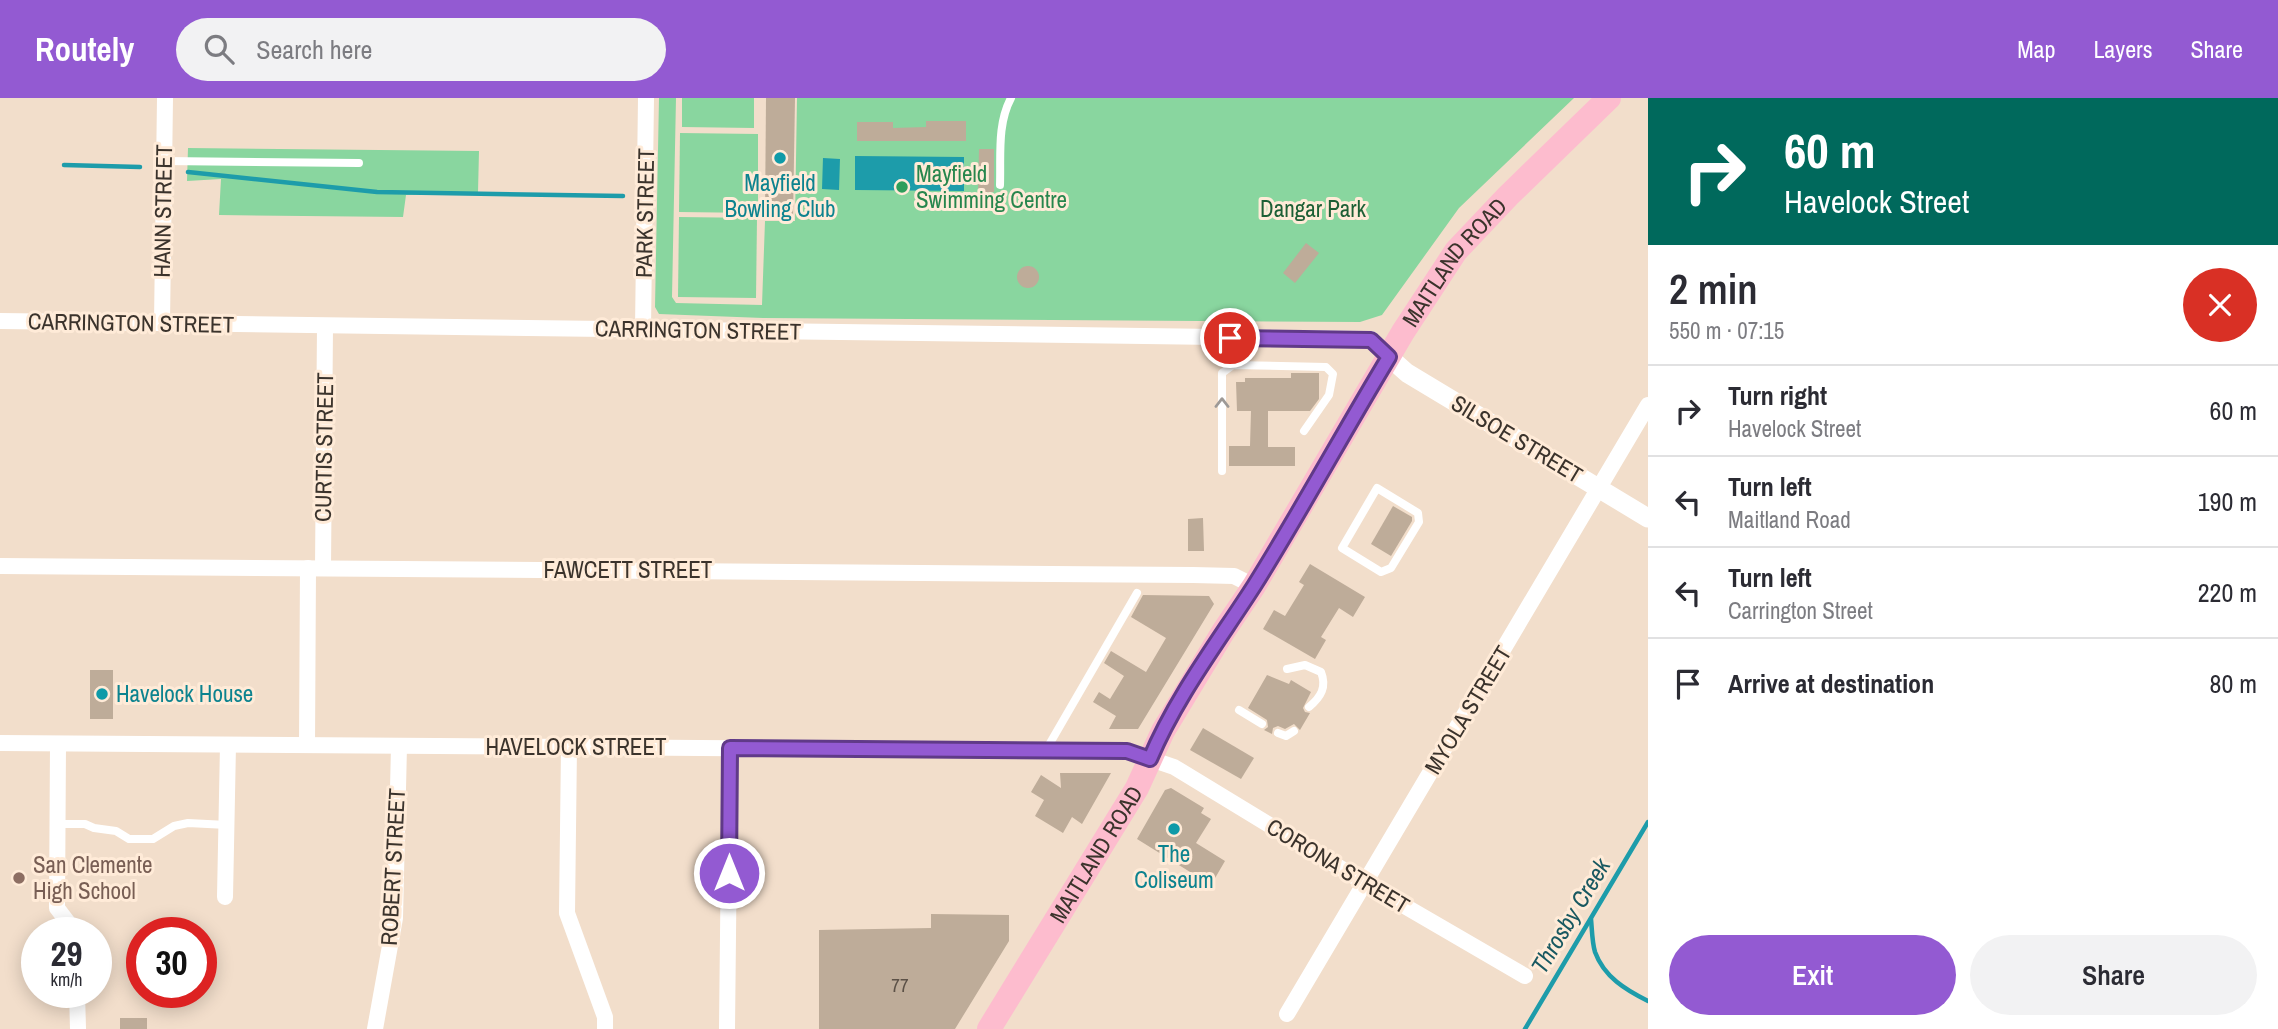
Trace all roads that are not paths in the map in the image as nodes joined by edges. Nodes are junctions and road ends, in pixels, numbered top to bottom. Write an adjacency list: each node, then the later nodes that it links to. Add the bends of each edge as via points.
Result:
1 (164, 98): 5 (street, HANN STREET)
2 (646, 98): 11 (street, PARK STREET)
3 (1011, 98): 7 (lane, via 1002,122)
4 (1609, 98): 12 (main road, MAITLAND ROAD, via 1475,229 1428,290)
5 (164, 161): 6 (lane); 9 (street, HANN STREET)
6 (359, 163)
7 (1000, 185)
8 (0, 321): 9 (street, CARRINGTON STREET)
9 (162, 323): 10 (street, CARRINGTON STREET)
10 (326, 326): 11 (street, CARRINGTON STREET); 20 (street, CURTIS STREET)
11 (643, 329): 12 (street, CARRINGTON STREET, via 1371,340)
12 (1389, 357): 16 (street, SILSOE STREET, via 1411,376); 21 (main road, MAITLAND ROAD)
13 (1648, 405): 16 (street, MYOLA STREET)
14 (1304, 431): 15 (lane, one-way to 14, via 1222,373 1233,365 1326,367 1333,374 1329,395)
15 (1222, 471)
16 (1600, 489): 17 (street, SILSOE STREET); 40 (street, MYOLA STREET)
17 (1648, 518)
18 (1342, 548): 18 (lane, via 1377,488 1418,513 1419,522 1391,568 1381,572)
19 (0, 566): 20 (street, FAWCETT STREET)
20 (315, 568): 21 (street, FAWCETT STREET, via 1193,575 1234,576); 32 (street, CURTIS STREET)
21 (1254, 586): 37 (main road, MAITLAND ROAD, via 1197,674)
22 (1137, 593): 36 (lane)
23 (1287, 669): 24 (lane, via 1305,665 1321,672 1324,689)
24 (1309, 707)
25 (1240, 710): 26 (lane)
26 (1262, 724)
27 (1294, 731): 28 (lane, via 1286,736)
28 (1278, 733)
29 (0, 743): 30 (street, HAVELOCK STREET)
30 (58, 744): 31 (street, HAVELOCK STREET); 38 (street)
31 (228, 745): 32 (street, HAVELOCK STREET); 39 (street)
32 (307, 745): 33 (street, HAVELOCK STREET)
33 (399, 746): 34 (street, HAVELOCK STREET); 47 (street, ROBERT STREET, via 395,918)
34 (569, 746): 35 (street, HAVELOCK STREET); 48 (street, via 567,913 605,1017)
35 (730, 748): 36 (street, HAVELOCK STREET); 49 (street)
36 (1046, 750): 37 (street, HAVELOCK STREET, via 1127,751)
37 (1150, 759): 40 (street, CORONA STREET, via 1180,771); 50 (main road, MAITLAND ROAD, via 1137,788)
38 (57, 824): 39 (lane, via 85,824 129,839 153,839 188,823); 42 (street, via 57,908)
39 (227, 825): 41 (street)
40 (1365, 883): 43 (street, CORONA STREET); 45 (street, MYOLA STREET)
41 (225, 897)
42 (64, 917)
43 (1525, 976)
44 (78, 1008): 46 (street)
45 (1287, 1014)
46 (78, 1029)
47 (375, 1029)
48 (605, 1029)
49 (727, 1029)
50 (989, 1029)

